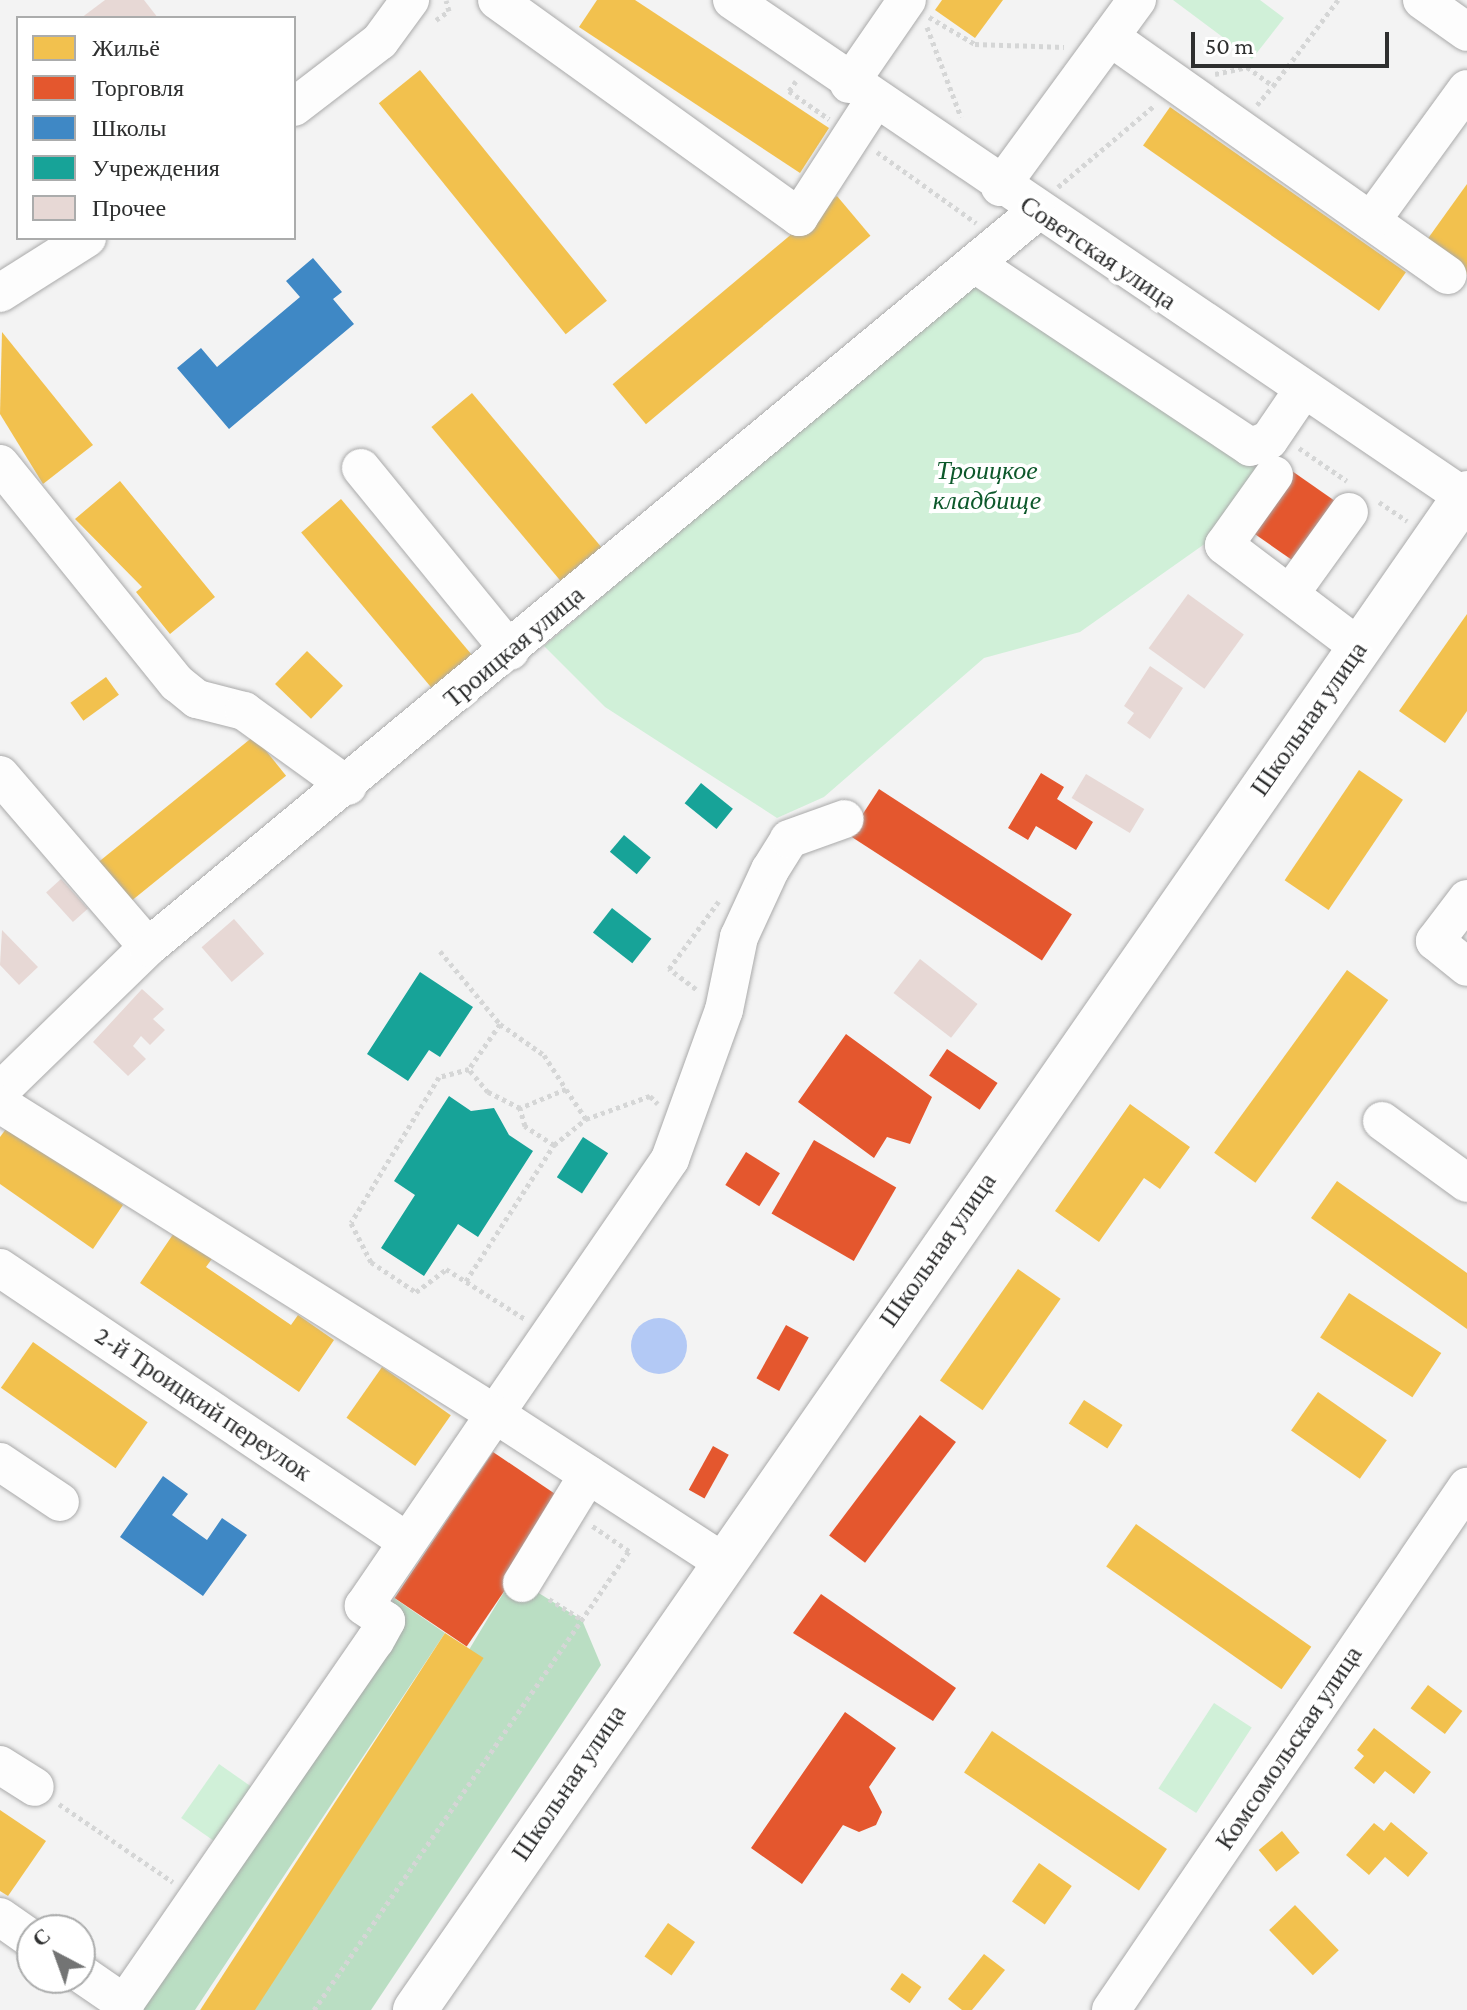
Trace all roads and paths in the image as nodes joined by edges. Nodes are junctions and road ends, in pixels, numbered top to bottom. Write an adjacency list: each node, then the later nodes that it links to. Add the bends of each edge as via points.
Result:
1 (497, 0): 10 (street, via 799,217)
2 (732, 0): 10 (street, Советская улица)
3 (1137, 0): 8 (street)
4 (1422, 0): 7 (street)
5 (416, 4): 11 (street, via 380,41)
6 (914, 7): 8 (path, via 975,44); 10 (street); 12 (path, via 933,36)
7 (1467, 32)
8 (1106, 43): 13 (street); 15 (street)
9 (1467, 89): 15 (street)
10 (862, 92): 13 (street, Советская улица)
11 (296, 105)
12 (961, 117)
13 (1000, 187): 14 (street, Советская улица)
14 (1036, 212): 17 (street, Троицкая улица); 20 (street, Советская улица)
15 (1371, 221): 18 (street)
16 (84, 240): 19 (street)
17 (975, 264): 20 (street, via 1250,447 1269,440); 28 (street, Троицкая улица)
18 (1448, 275)
19 (0, 293)
20 (1303, 390): 24 (street, Советская улица)
21 (0, 464): 30 (street, via 177,683 197,699 244,711)
22 (361, 468): 28 (street)
23 (1274, 475): 26 (street, via 1224,545)
24 (1466, 497): 27 (main road, Школьная улица)
25 (1349, 512): 26 (street)
26 (1290, 594): 27 (street)
27 (1359, 647): 56 (main road, Школьная улица)
28 (510, 651): 30 (street, Троицкая улица)
29 (0, 775): 33 (street)
30 (348, 786): 33 (street, Троицкая улица)
31 (845, 819): 44 (street, via 789,839 770,870 739,937 724,1010)
32 (1467, 899): 35 (street, via 1435,941)
33 (148, 947): 39 (street, Троицкая улица)
34 (440, 951): 36 (path)
35 (1467, 967)
36 (500, 1024): 37 (path); 38 (path, via 544,1055)
37 (469, 1069): 41 (path, via 488,1092); 48 (path, via 439,1077 351,1223 371,1262 416,1292 446,1269)
38 (566, 1089): 41 (path); 42 (path)
39 (0, 1091)
40 (0, 1104): 50 (street)
41 (520, 1108): 45 (path, via 525,1126)
42 (586, 1119): 44 (path, via 650,1096); 45 (path)
43 (1382, 1121): 46 (street)
44 (681, 1128): 49 (street, via 670,1159)
45 (554, 1145): 48 (path)
46 (1467, 1183)
47 (0, 1268): 55 (street, 2-й Троицкий переулок)
48 (466, 1281): 49 (path)
49 (550, 1334): 50 (street)
50 (495, 1414): 52 (street); 55 (street)
51 (0, 1462): 54 (street)
52 (598, 1481): 56 (street); 57 (street); 63 (path, via 586,1522 629,1551)
53 (1467, 1487): 65 (street, Комсомольская улица)
54 (60, 1502)
55 (406, 1541): 60 (street, via 364,1606 386,1621 375,1641)
56 (721, 1561): 64 (main road, Школьная улица)
57 (522, 1583)
58 (0, 1765): 59 (street)
59 (35, 1787): 60 (path)
60 (197, 1899): 62 (street)
61 (96, 1986): 62 (street)
62 (122, 2007)
63 (314, 2010)
64 (415, 2010)
65 (1111, 2010)

